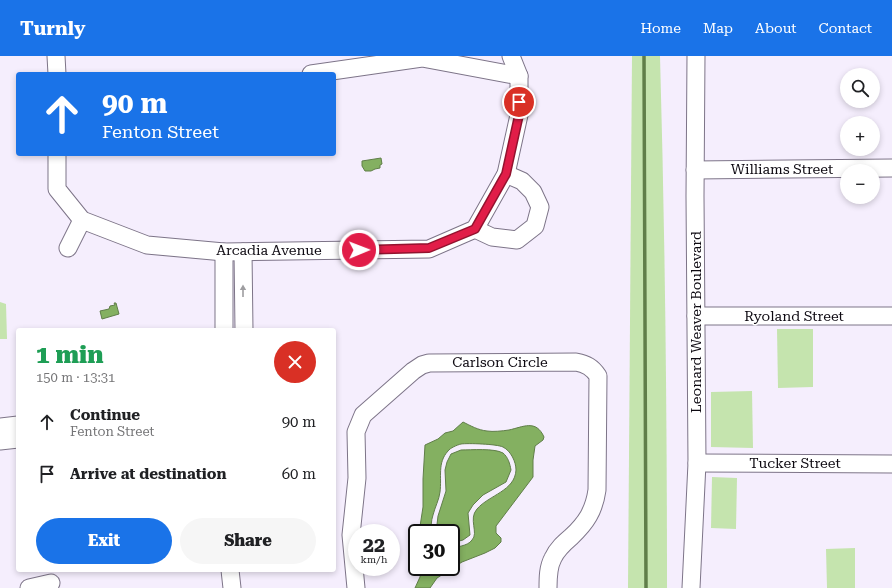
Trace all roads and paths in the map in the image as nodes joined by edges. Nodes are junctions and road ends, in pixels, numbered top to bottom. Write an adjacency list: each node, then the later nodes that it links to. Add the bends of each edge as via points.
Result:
1 (56, 56): 4 (street)
2 (511, 56): 6 (street)
3 (696, 56): 9 (street, Leonard Weaver Boulevard)
4 (57, 72)
5 (324, 72): 6 (street, via 422,58)
6 (519, 76): 10 (street, via 519,115)
7 (57, 156): 11 (street, via 57,189)
8 (892, 168): 9 (street, Williams Street)
9 (695, 170): 16 (street, Leonard Weaver Boulevard)
10 (506, 174): 12 (street); 12 (street, via 522,181 533,192 540,208 535,226 517,240 492,237)
11 (82, 220): 13 (street); 14 (street, Arcadia Avenue, via 147,245)
12 (475, 229): 15 (street, Arcadia Avenue, via 429,248)
13 (68, 248)
14 (224, 252): 15 (street, Arcadia Avenue); 18 (street)
15 (243, 252): 19 (street, one-way to 15)
16 (696, 316): 17 (street, Ryoland Street); 24 (street, Leonard Weaver Boulevard)
17 (892, 316)
18 (224, 328)
19 (244, 328)
20 (16, 425): 21 (street)
21 (0, 427)
22 (16, 439): 23 (street)
23 (0, 441)
24 (697, 463): 25 (street, Tucker Street); 32 (street, Leonard Weaver Boulevard)
25 (892, 464)
26 (230, 572): 29 (street)
27 (51, 580): 28 (street)
28 (29, 588)
29 (232, 588)
30 (356, 588): 31 (street, Carlson Circle, via 351,535 357,478 356,432 363,415 413,371 429,363 576,362 589,366 598,376 596,502 590,516 559,548 553,558 549,568)
31 (548, 588)
32 (691, 588)

